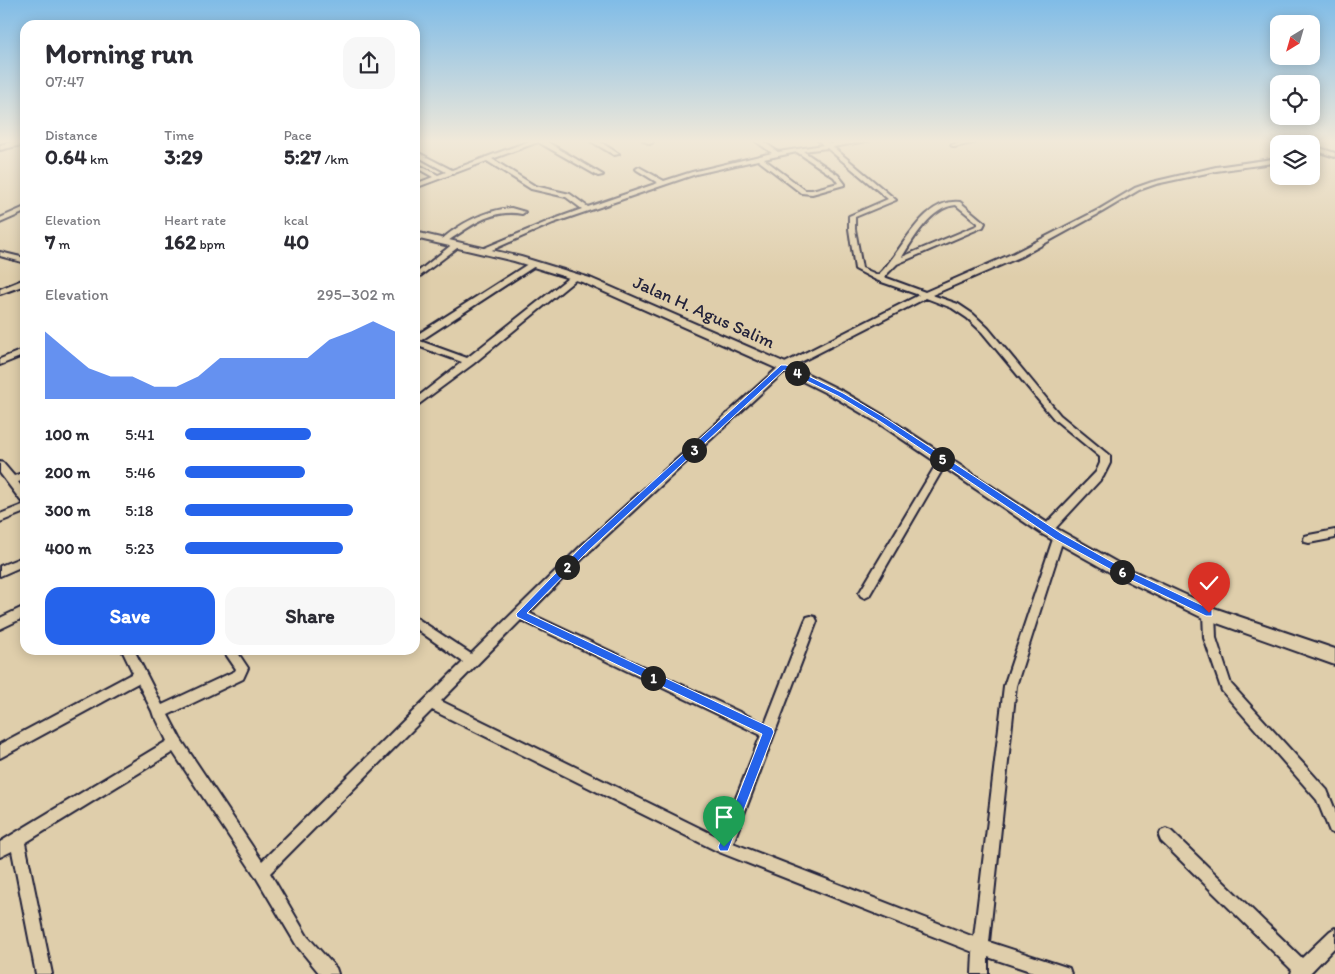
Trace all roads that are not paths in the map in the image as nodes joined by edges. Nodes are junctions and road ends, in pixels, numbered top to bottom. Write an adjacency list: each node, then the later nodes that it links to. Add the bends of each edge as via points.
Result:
1 (529, 185): 7 (street, via 568,195)
2 (655, 185): 7 (street)
3 (795, 185): 4 (street, via 804,192)
4 (838, 185)
5 (876, 185): 21 (street, via 893,200 852,216 852,229 859,269)
6 (1146, 185): 24 (street, via 1017,255)
7 (587, 210): 14 (street)
8 (20, 211): 10 (street)
9 (522, 212): 12 (street, via 512,209 494,212)
10 (0, 221)
11 (420, 236): 12 (main road, Jalan H. Agus Salim)
12 (444, 242): 13 (main road, Jalan H. Agus Salim)
13 (457, 245): 14 (main road, Jalan H. Agus Salim); 19 (street)
14 (486, 251): 18 (main road, Jalan H. Agus Salim)
15 (0, 254): 16 (street)
16 (20, 259)
17 (895, 262): 17 (street, via 903,247 931,214 945,205 958,203 982,223); 21 (street)
18 (534, 264): 20 (main road, Jalan H. Agus Salim); 25 (street)
19 (420, 274)
20 (575, 277): 29 (street); 30 (main road, Jalan H. Agus Salim)
21 (879, 278): 24 (street)
22 (20, 284): 23 (street)
23 (0, 292)
24 (925, 295): 30 (street); 39 (street, via 955,306 975,320 1057,417 1105,456 1100,474)
25 (420, 338)
26 (420, 343): 29 (street)
27 (20, 354): 28 (street)
28 (0, 362)
29 (470, 362): 31 (street)
30 (784, 367): 32 (main road, Jalan H. Agus Salim, via 840,395); 47 (street, via 586,548)
31 (420, 400)
32 (943, 460): 39 (main road, Jalan H. Agus Salim); 44 (street)
33 (0, 466): 35 (street)
34 (20, 478): 35 (street)
35 (12, 481): 36 (street)
36 (20, 491)
37 (20, 510): 38 (street)
38 (0, 518)
39 (1053, 533): 45 (main road, Jalan H. Agus Salim, via 1120,571); 68 (street, via 1010,686)
40 (1335, 534): 41 (street)
41 (1309, 539)
42 (20, 562): 43 (street)
43 (0, 571)
44 (865, 594)
45 (1209, 613): 53 (main road, Jalan H. Agus Salim); 61 (street, via 1210,638 1226,688 1322,796)
46 (20, 614): 49 (street)
47 (520, 614): 54 (street); 58 (street)
48 (811, 621): 58 (street)
49 (0, 624)
50 (420, 626): 54 (street)
51 (131, 655): 55 (street)
52 (233, 655): 57 (street, via 242,668 239,676)
53 (1335, 656)
54 (472, 662): 56 (street)
55 (141, 675): 57 (street); 60 (street)
56 (430, 703): 64 (street); 66 (street)
57 (158, 712): 59 (street)
58 (768, 732): 64 (street)
59 (175, 743): 63 (street); 66 (street)
60 (0, 752)
61 (1335, 827)
62 (1166, 836): 69 (street)
63 (17, 839): 65 (street); 70 (street)
64 (724, 847): 68 (street)
65 (0, 850)
66 (262, 872): 71 (street, via 302,941)
67 (1335, 936): 69 (street)
68 (981, 947): 72 (street); 73 (street)
69 (1300, 971)
70 (44, 974)
71 (330, 974)
72 (980, 974)
73 (1062, 974)

